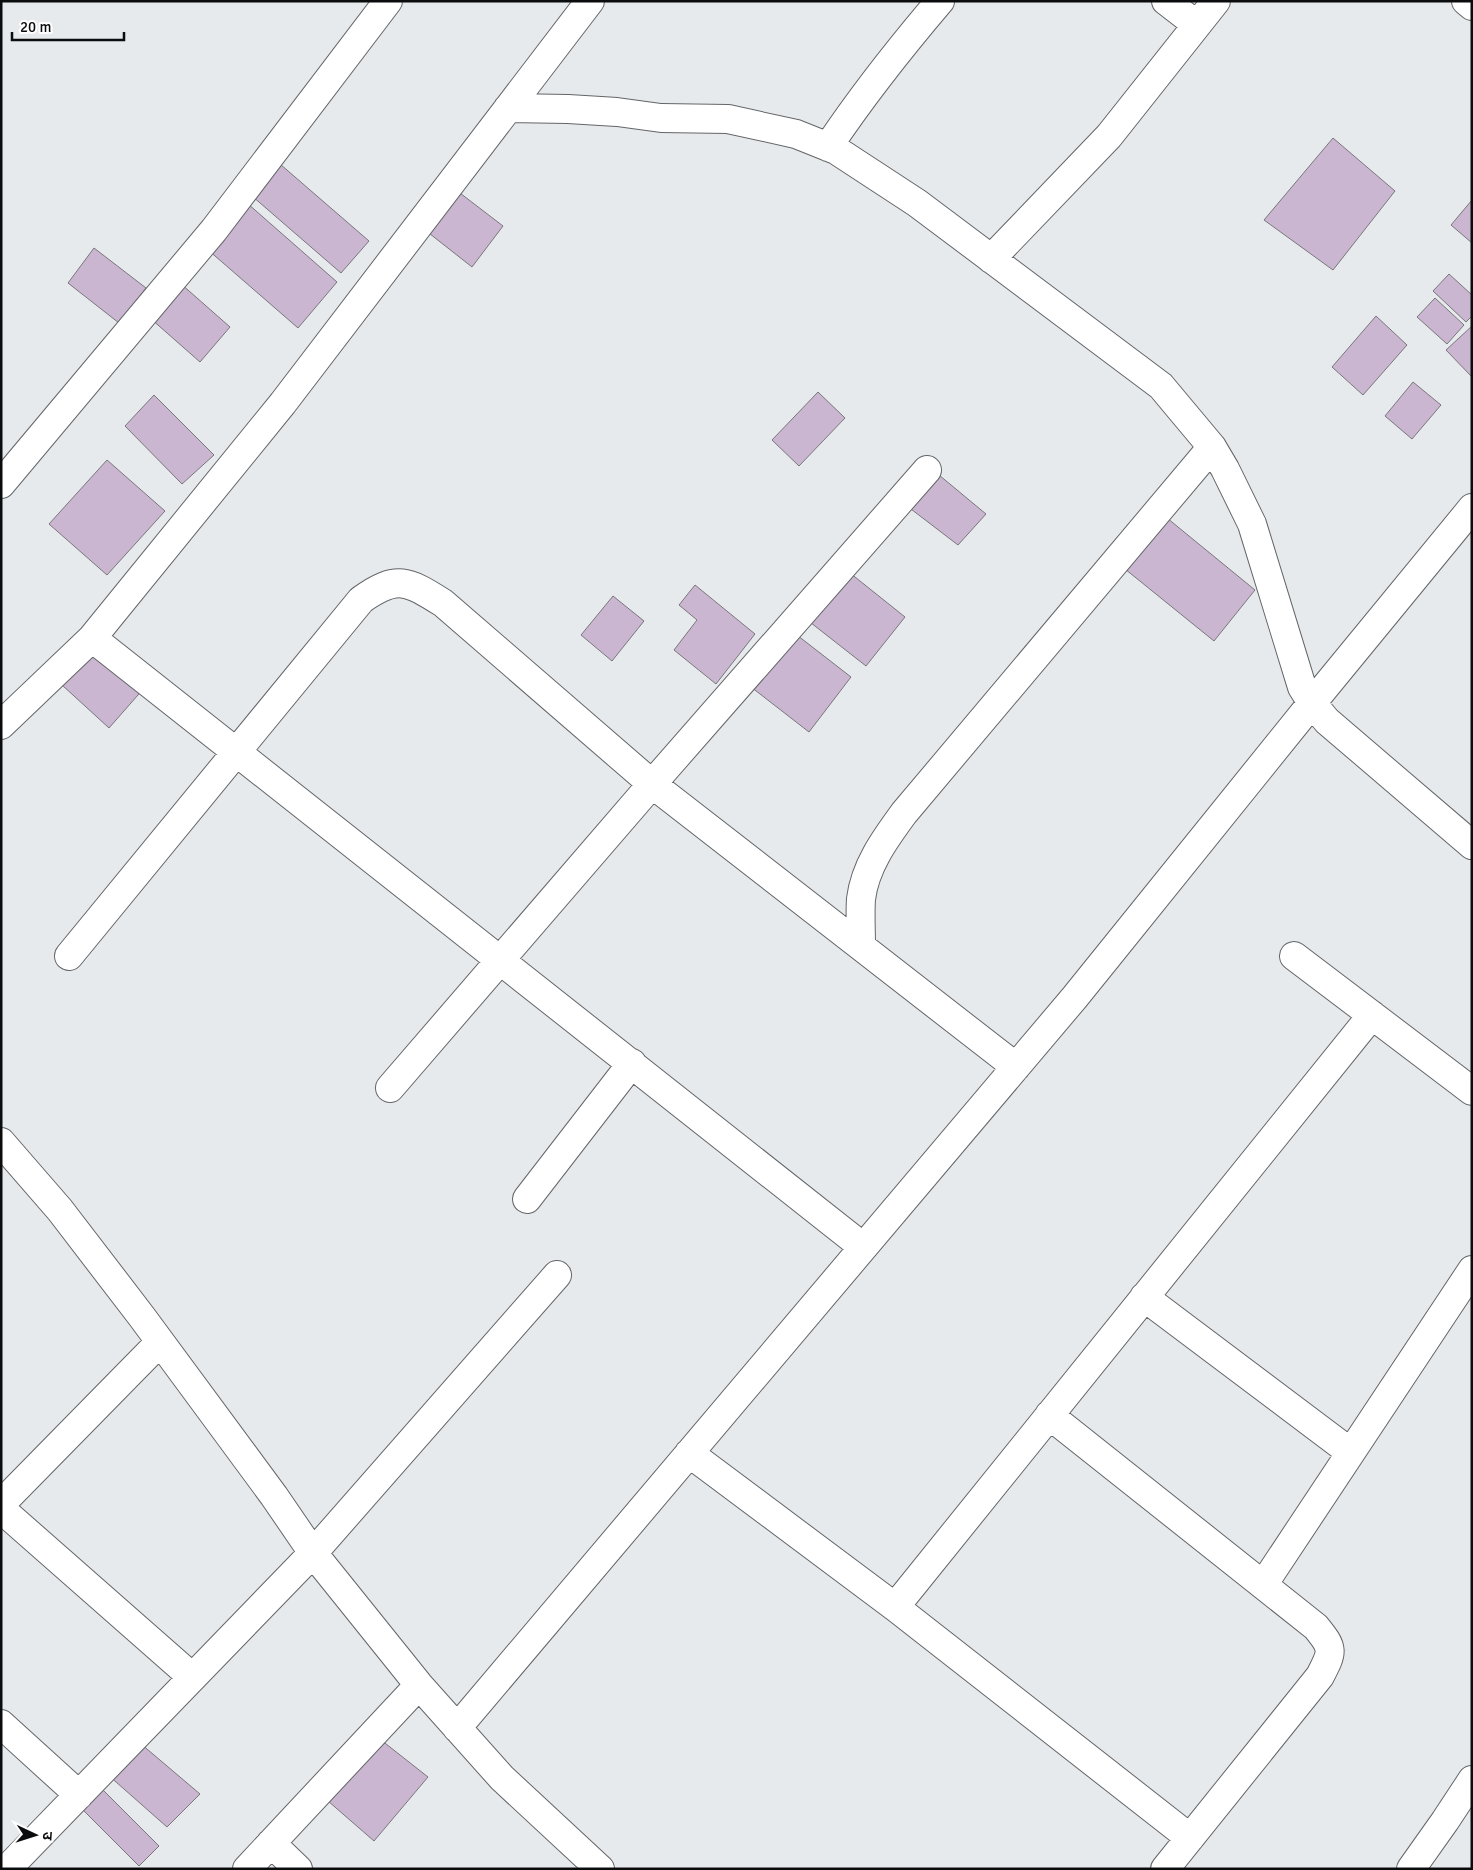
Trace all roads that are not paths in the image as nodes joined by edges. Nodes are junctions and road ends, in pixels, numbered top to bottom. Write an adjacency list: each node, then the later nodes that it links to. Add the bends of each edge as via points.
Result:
1 (388, 1): 14 (street, via 214,230)
2 (590, 1): 9 (street)
3 (940, 1): 10 (street, via 895,54)
4 (1166, 1): 8 (street)
5 (1216, 1): 8 (street)
6 (1466, 1): 7 (street)
7 (1472, 6)
8 (1197, 25): 11 (street, via 1109,136)
9 (508, 108): 10 (street, via 568,108 661,118 728,119 796,134); 16 (street, via 283,403)
10 (828, 147): 11 (street, via 917,203)
11 (991, 259): 12 (street, via 1162,386)
12 (1212, 447): 17 (street, via 1252,524 1293,664); 22 (street, via 904,813 878,850 868,872 862,899)
13 (927, 470): 20 (street)
14 (1, 484)
15 (1472, 508): 17 (street)
16 (92, 638): 18 (street); 19 (street)
17 (1312, 703): 21 (street, via 1328,721); 28 (street)
18 (1, 725)
19 (237, 752): 20 (street, via 361,600 377,588 395,582 417,587 443,603); 23 (street); 25 (street)
20 (652, 784): 22 (street); 25 (street)
21 (1472, 845)
22 (861, 946): 28 (street)
23 (69, 956)
24 (1294, 956): 26 (street)
25 (500, 960): 27 (street); 29 (street)
26 (1372, 1015): 30 (street); 36 (street)
27 (632, 1063): 32 (street); 33 (street)
28 (1016, 1067): 33 (street)
29 (390, 1088)
30 (1472, 1091)
31 (1, 1142): 37 (street, via 60,1210)
32 (527, 1199)
33 (864, 1247): 40 (street)
34 (1472, 1270): 39 (street)
35 (557, 1274): 43 (street)
36 (1144, 1297): 38 (street); 39 (street)
37 (160, 1342): 41 (street); 43 (street)
38 (1049, 1415): 44 (street); 45 (street)
39 (1350, 1452): 44 (street)
40 (689, 1453): 45 (street); 49 (street)
41 (1, 1504)
42 (1, 1509): 46 (street)
43 (313, 1553): 46 (street); 47 (street)
44 (1263, 1585): 52 (street, via 1316,1627 1328,1641 1330,1657 1320,1676)
45 (895, 1607): 52 (street)
46 (192, 1677): 51 (street)
47 (419, 1685): 49 (street); 53 (street)
48 (1, 1724): 51 (street)
49 (457, 1728): 57 (street, via 502,1778)
50 (1472, 1780): 59 (street)
51 (79, 1795): 54 (street)
52 (1190, 1838): 58 (street)
53 (271, 1843): 55 (street); 56 (street)
54 (7, 1869)
55 (247, 1869)
56 (298, 1869)
57 (600, 1869)
58 (1165, 1869)
59 (1410, 1869)

